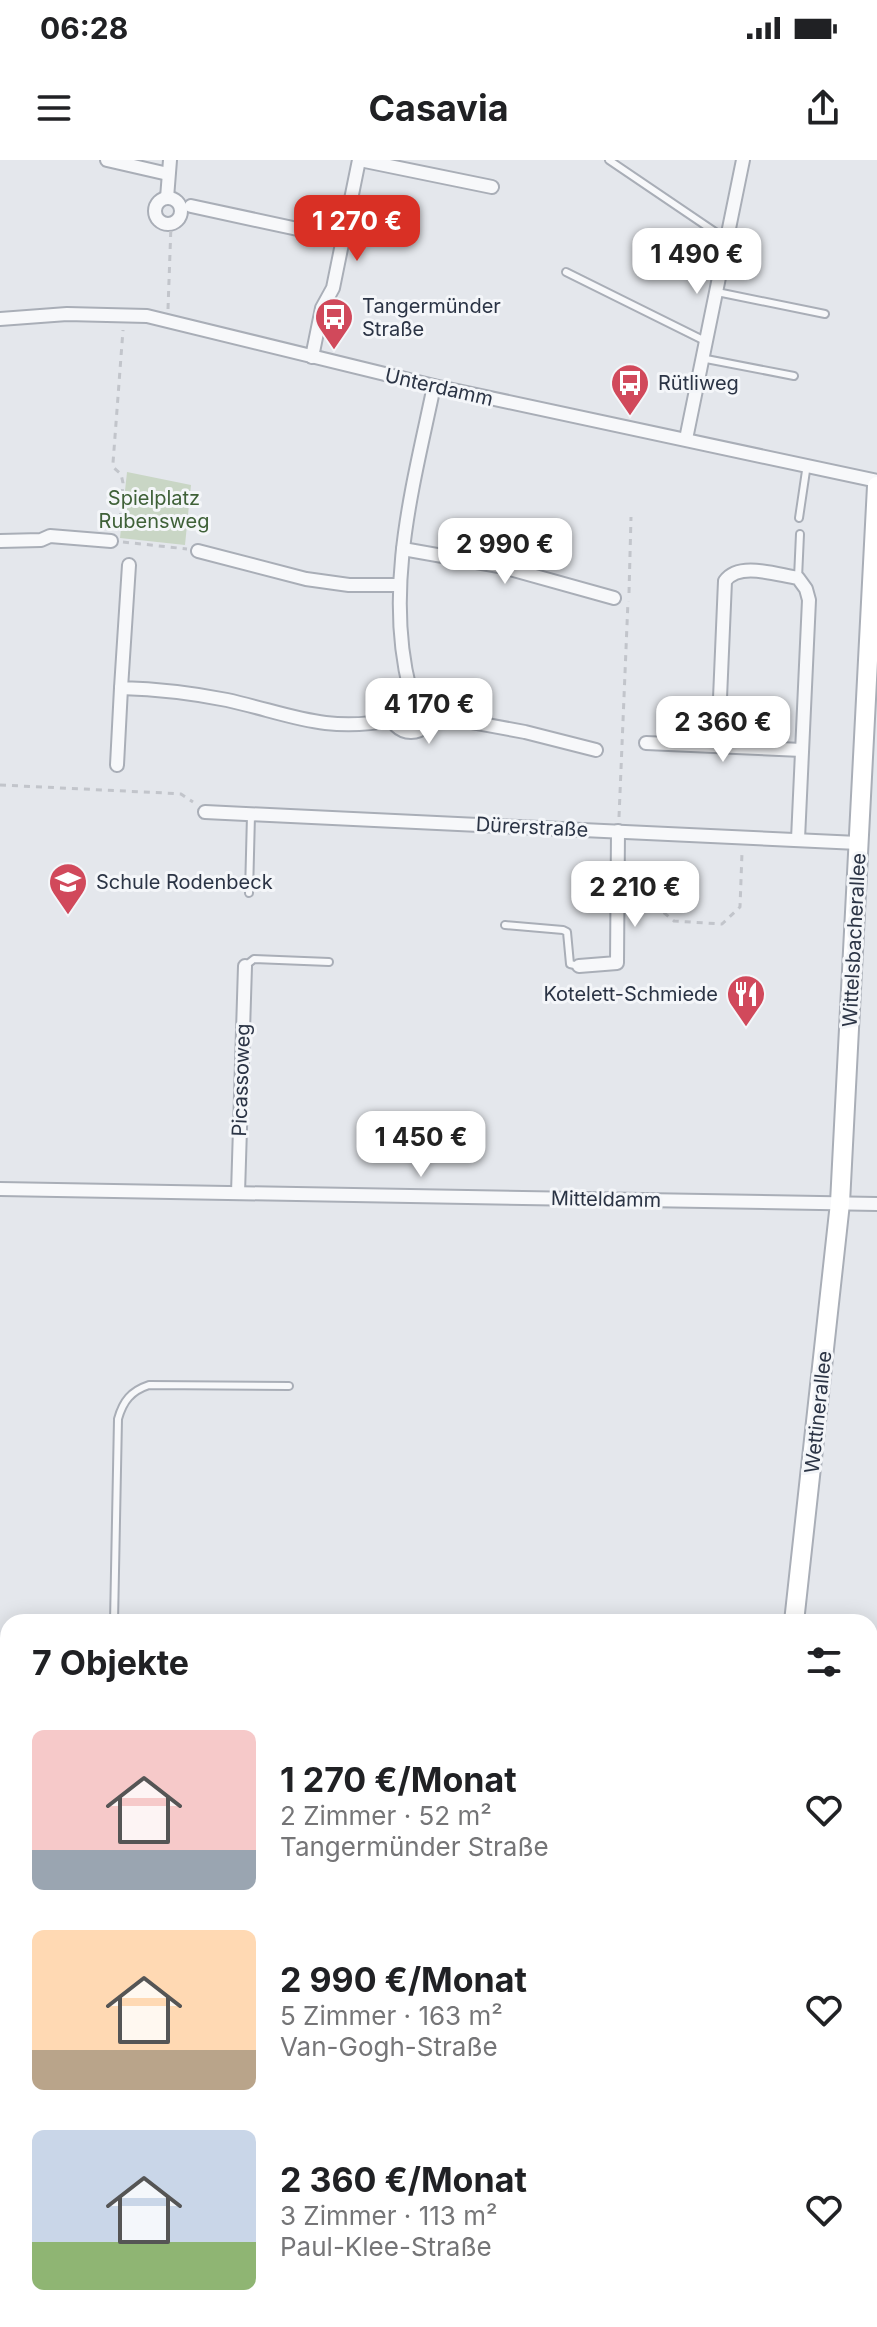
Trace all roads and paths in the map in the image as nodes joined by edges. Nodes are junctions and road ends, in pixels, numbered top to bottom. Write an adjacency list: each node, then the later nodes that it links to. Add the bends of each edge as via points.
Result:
1 (107, 160): 6 (street)
2 (170, 160): 6 (street)
3 (360, 160): 7 (street); 10 (street)
4 (609, 160): 11 (lane)
5 (743, 160): 11 (street)
6 (168, 174): 9 (street, via 167,198 155,209 156,218)
7 (492, 187)
8 (191, 206): 10 (street)
9 (171, 225): 17 (path)
10 (344, 239): 19 (street)
11 (727, 240): 13 (street)
12 (566, 272): 18 (lane)
13 (717, 292): 14 (lane); 18 (street)
14 (825, 314)
15 (124, 315): 16 (street, Unterdamm); 17 (street, Unterdamm); 32 (path, via 113,463 123,483 118,541)
16 (0, 319)
17 (168, 321): 19 (street, Unterdamm)
18 (705, 341): 20 (street)
19 (312, 357): 22 (street, Unterdamm)
20 (701, 358): 21 (lane); 23 (street)
21 (794, 376)
22 (434, 386): 23 (street, Unterdamm); 31 (street)
23 (686, 439): 24 (street, Unterdamm)
24 (807, 464): 25 (street, Unterdamm); 27 (lane)
25 (877, 484): 52 (street, Wittelsbacherallee)
26 (631, 517): 49 (path)
27 (799, 518)
28 (800, 534): 34 (lane)
29 (0, 541): 30 (street, via 50,536)
30 (111, 541)
31 (403, 549): 35 (street); 36 (street, via 499,566)
32 (198, 551): 35 (street, via 306,579)
33 (129, 565): 37 (street)
34 (798, 578): 42 (street, via 743,570 725,581); 44 (street, via 809,600)
35 (399, 585): 38 (street, via 403,664)
36 (614, 598)
37 (121, 688): 40 (street, via 190,693 304,722 368,725); 45 (street)
38 (410, 690): 39 (street, via 427,697); 40 (street, via 395,697)
39 (433, 715): 40 (street, via 414,732 405,732); 43 (street)
40 (392, 720)
41 (646, 743): 42 (street)
42 (718, 745): 44 (street)
43 (596, 750)
44 (802, 750): 51 (street)
45 (117, 765)
46 (0, 785): 47 (path, via 181,794)
47 (205, 812): 48 (street, Dürerstraße)
48 (251, 815): 49 (street, Dürerstraße); 53 (lane)
49 (618, 831): 50 (street, Dürerstraße); 54 (street)
50 (743, 837): 51 (street, Dürerstraße); 54 (path, via 740,907 722,924 674,921 646,898)
51 (798, 839): 52 (street, Dürerstraße)
52 (858, 843): 61 (street, Wittelsbacherallee)
53 (249, 893)
54 (617, 896): 58 (street, via 617,963)
55 (505, 925): 58 (lane, via 567,932 570,964)
56 (329, 962): 57 (lane, via 254,959)
57 (245, 966): 60 (street, Picassoweg)
58 (579, 966)
59 (0, 1189): 60 (street, Mitteldamm)
60 (238, 1193): 61 (street, Mitteldamm)
61 (840, 1203): 62 (street, Mitteldamm); 65 (street, Wettinerallee)
62 (877, 1204)
63 (289, 1386): 64 (lane, via 149,1385 126,1401 118,1419)
64 (114, 1614)
65 (795, 1614)

